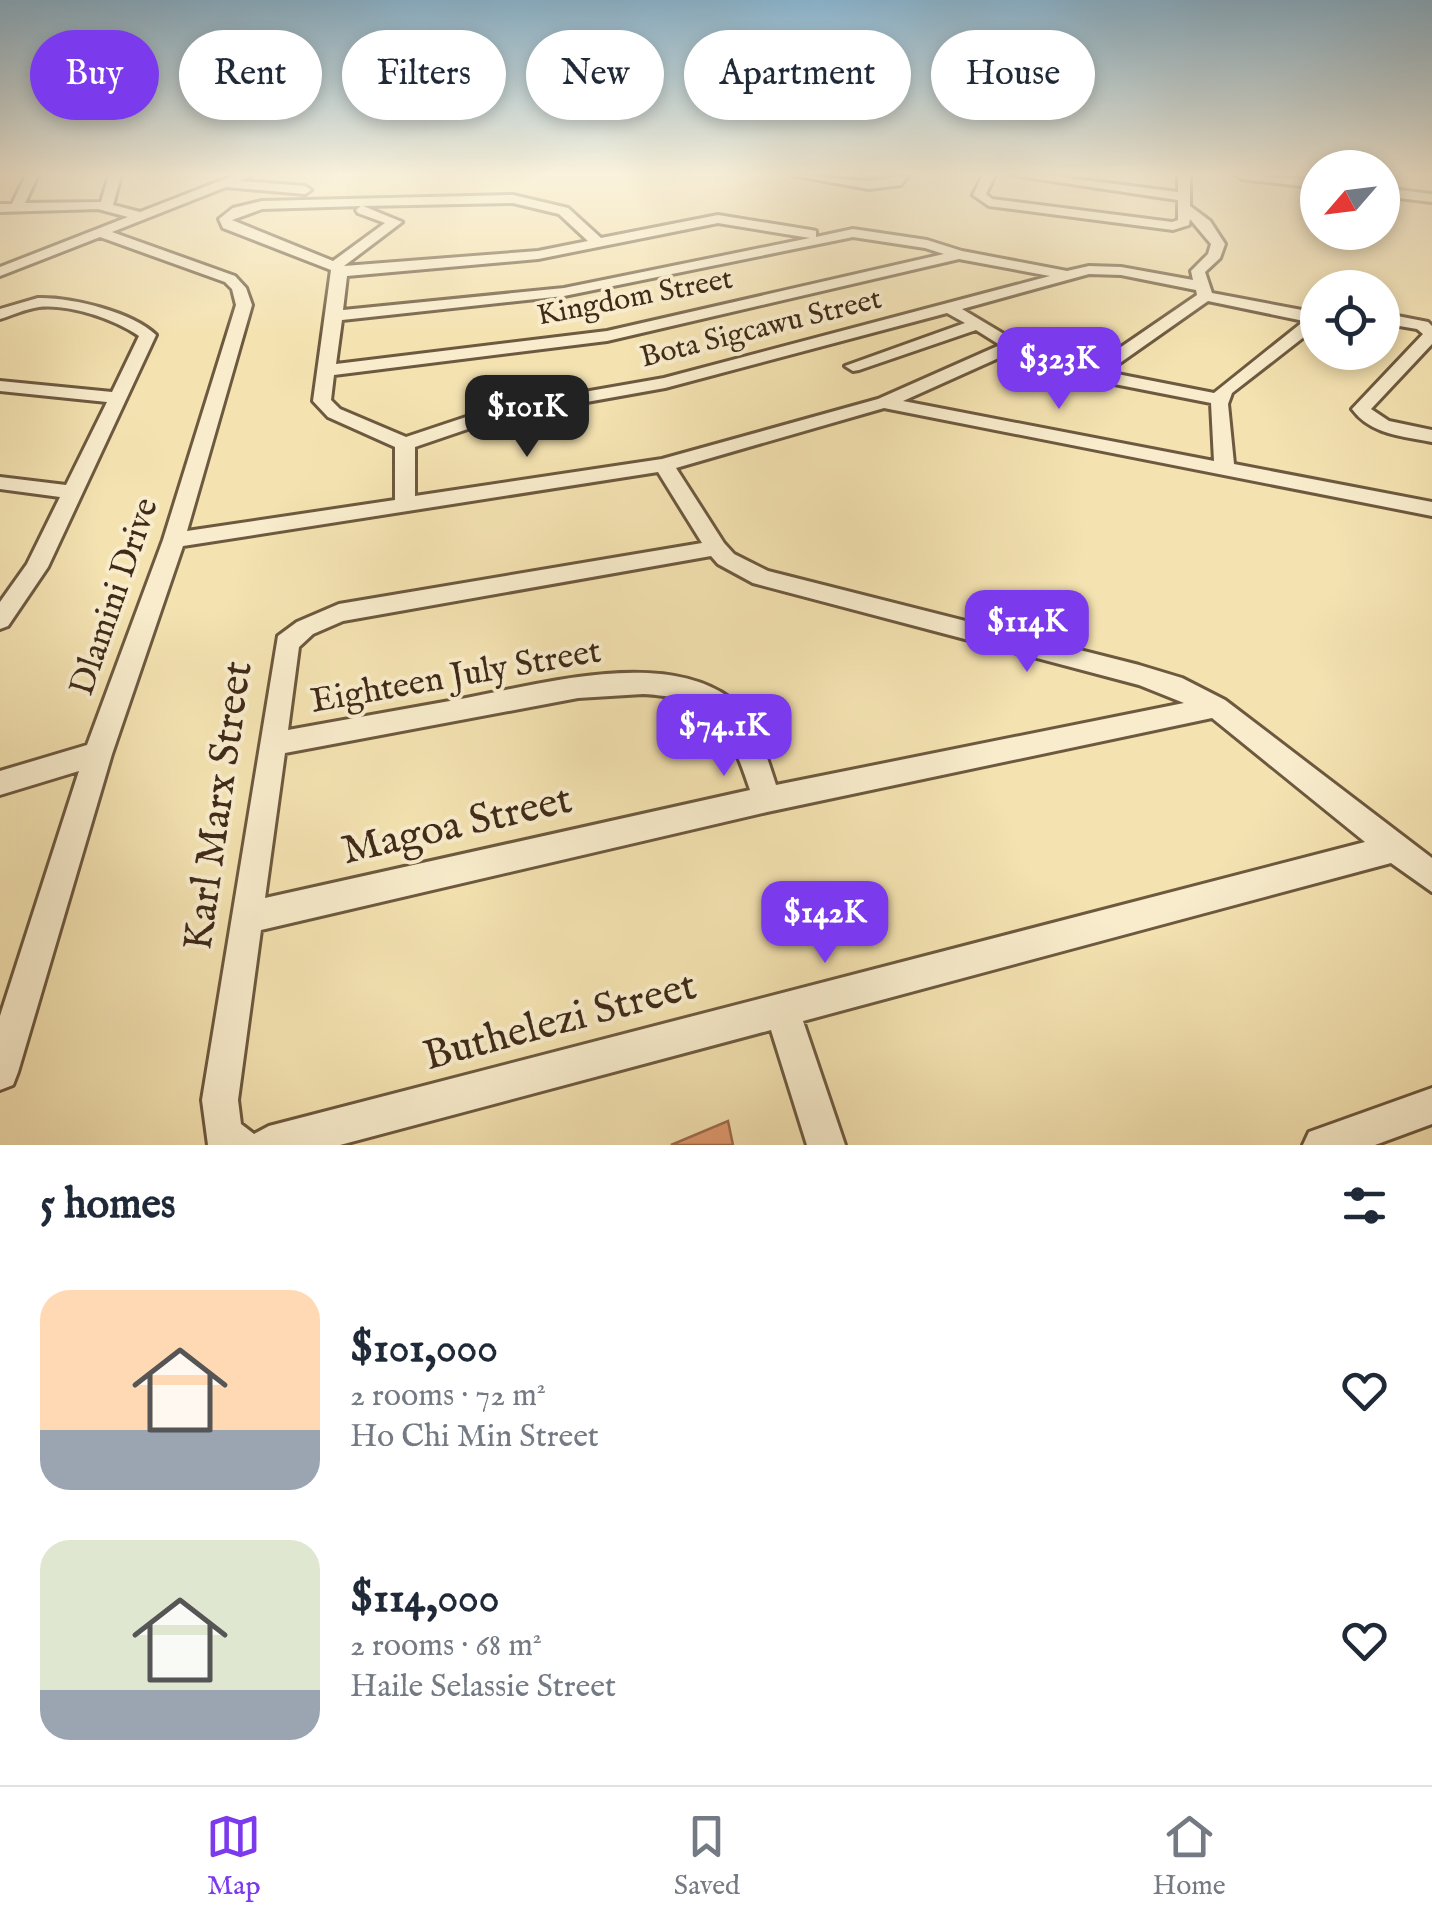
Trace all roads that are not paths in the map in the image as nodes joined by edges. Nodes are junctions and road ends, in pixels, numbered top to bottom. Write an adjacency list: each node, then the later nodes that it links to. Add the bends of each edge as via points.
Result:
1 (111, 228): 8 (street)
2 (241, 228): 12 (street)
3 (387, 228): 12 (street)
4 (582, 228): 10 (street)
5 (674, 228): 10 (street)
6 (771, 228): 9 (street)
7 (1208, 228): 15 (street, via 1218,244 1198,272)
8 (102, 232): 13 (street); 40 (street, Dlamini Drive, via 224,276 244,300)
9 (824, 237): 11 (street, via 867,233); 19 (street, via 564,292)
10 (598, 243): 12 (street, via 522,257)
11 (959, 255): 14 (street, Kingdom Street); 26 (street, Kingdom Street, via 607,336)
12 (337, 269): 19 (street)
13 (0, 272)
14 (1071, 275): 15 (street, via 1110,270); 16 (street, Bota Sigcawu Street)
15 (1205, 292): 18 (street); 27 (street)
16 (952, 309): 21 (street); 33 (street, Bota Sigcawu Street, via 665,383 500,412)
17 (0, 314): 29 (street, via 51,300 145,331 148,338)
18 (1300, 314)
19 (334, 316): 26 (street)
20 (1400, 322): 23 (street)
21 (976, 325): 24 (street); 25 (street)
22 (1300, 330): 30 (street)
23 (1432, 334): 32 (street, via 1360,409 1376,423)
24 (1010, 347): 27 (street, via 1044,364); 31 (street)
25 (853, 366)
26 (324, 371): 33 (street, via 326,408)
27 (1094, 373): 30 (street)
28 (0, 386): 29 (street)
29 (116, 398): 37 (street)
30 (1220, 399): 35 (street)
31 (884, 403): 34 (street); 35 (street)
32 (1432, 436)
33 (406, 444): 38 (street)
34 (664, 465): 38 (street); 41 (street)
35 (1224, 468): 39 (street)
36 (0, 483): 37 (street)
37 (72, 492): 42 (street, via 37,566)
38 (406, 504): 40 (street)
39 (1432, 509)
40 (174, 540): 45 (street, Dlamini Drive)
41 (716, 548): 43 (street, via 761,577 1173,685); 44 (street, Karl Marx Street, via 320,620 287,643)
42 (4, 611)
43 (1216, 707): 47 (street, Magoa Street); 48 (street)
44 (273, 744): 47 (street, Eighteen July Street, via 578,688 676,687 699,694 737,722); 50 (street, Karl Marx Street)
45 (98, 754): 46 (street); 52 (street, Dlamini Drive)
46 (0, 783)
47 (768, 799): 50 (street, Magoa Street)
48 (1397, 848): 49 (street); 51 (street, Buthelezi Street)
49 (1432, 876)
50 (246, 918): 54 (street, Karl Marx Street, via 220,1100)
51 (782, 1010): 55 (street, Buthelezi Street); 56 (street)
52 (0, 1072)
53 (1432, 1106): 57 (street)
54 (230, 1135)
55 (269, 1145)
56 (826, 1145)
57 (1322, 1145)

